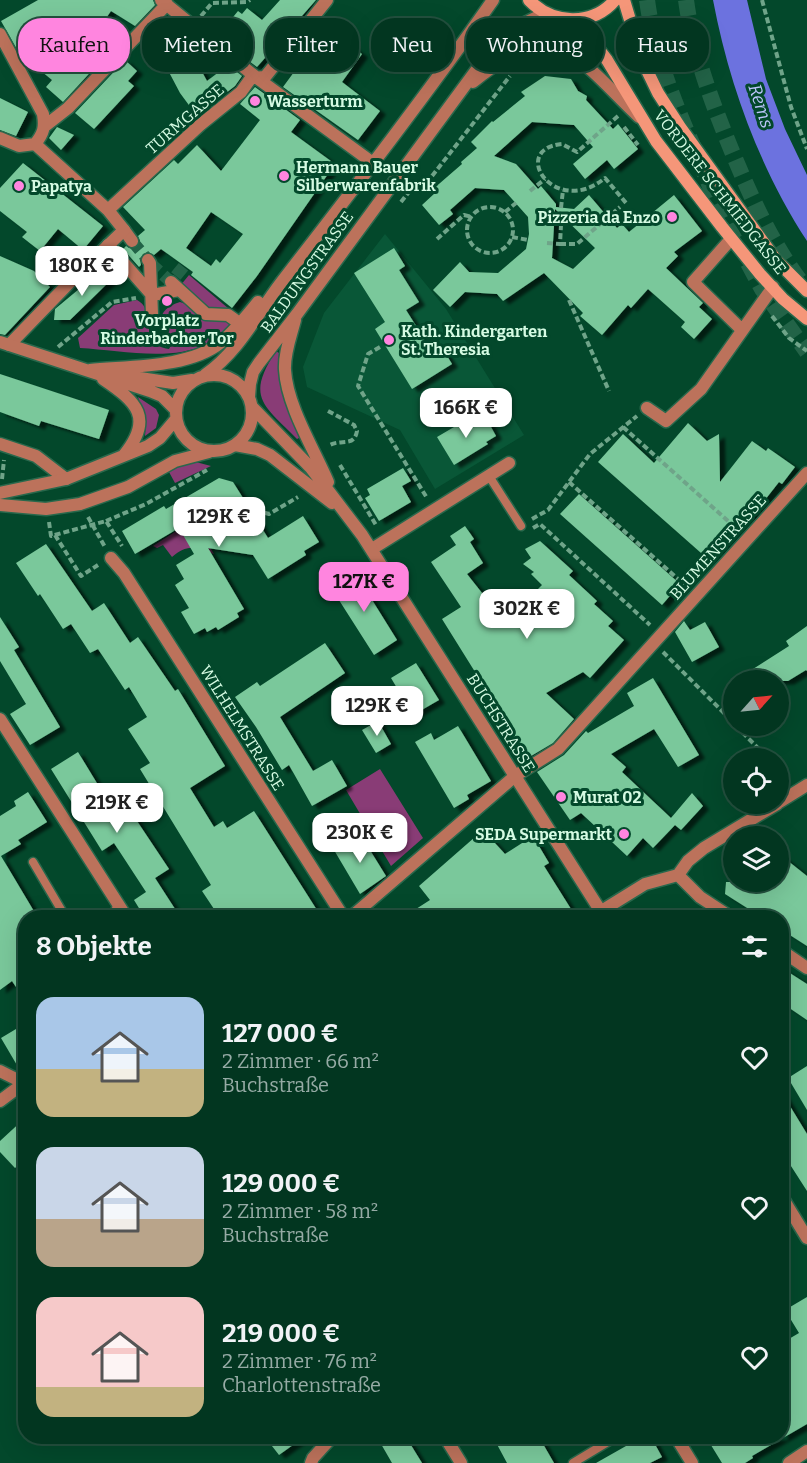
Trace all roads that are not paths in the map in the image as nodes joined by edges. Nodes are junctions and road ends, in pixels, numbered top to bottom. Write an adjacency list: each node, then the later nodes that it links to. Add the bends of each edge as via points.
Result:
1 (327, 0): 12 (street, TURMGASSE, via 265,77)
2 (493, 0): 18 (street, BALDUNGSTRASSE)
3 (529, 0): 7 (main road)
4 (615, 0): 9 (main road)
5 (624, 0): 27 (main road, VORDERE SCHMIEDGASSE, via 642,60 663,102 776,260)
6 (164, 2): 12 (street); 15 (street, via 68,108)
7 (545, 13): 8 (main road); 13 (street, BALDUNGSTRASSE, via 507,32)
8 (561, 18)
9 (582, 18)
10 (0, 34): 15 (street, via 43,114)
11 (604, 56): 14 (main road, VORDERE SCHMIEDGASSE)
12 (257, 78): 18 (street); 19 (street, TURMGASSE, via 251,78 241,92)
13 (459, 94): 14 (street, via 502,61 532,47 560,48 596,74); 30 (street, BALDUNGSTRASSE)
14 (642, 120): 21 (main road, VORDERE SCHMIEDGASSE)
15 (45, 126): 17 (street)
16 (0, 138): 17 (street, via 19,146)
17 (35, 144): 19 (street)
18 (373, 163): 25 (street, BALDUNGSTRASSE)
19 (108, 210): 20 (street)
20 (124, 230): 22 (street); 23 (street)
21 (731, 238): 26 (main road, VORDERE SCHMIEDGASSE); 33 (street, via 693,282)
22 (132, 241)
23 (108, 245): 28 (street); 34 (street)
24 (148, 260): 28 (street)
25 (280, 284): 35 (street, via 220,343 200,355 179,361); 36 (street, BALDUNGSTRASSE, via 230,354)
26 (773, 287): 31 (main road, VORDERE SCHMIEDGASSE); 33 (street)
27 (807, 291)
28 (152, 295): 29 (street); 32 (street, via 175,286 206,314 228,315)
29 (152, 314)
30 (297, 314): 37 (street, BALDUNGSTRASSE, via 253,372); 49 (street, via 285,362 287,384)
31 (807, 319)
32 (235, 320)
33 (742, 330): 38 (street, via 701,389 666,421)
34 (5, 344): 35 (street)
35 (90, 370): 36 (street, via 172,383); 39 (street, via 162,396); 43 (street, via 121,391 137,411 137,438)
36 (199, 378): 37 (street, via 215,374 235,381); 39 (street, via 178,397)
37 (250, 402): 40 (street, via 249,428); 49 (street, BUCHSTRASSE)
38 (647, 408)
39 (176, 414): 42 (street, via 180,431 188,441); 43 (street, via 160,438)
40 (235, 445): 42 (street); 51 (street, BUCHSTRASSE, via 270,455)
41 (2, 449): 47 (street, via 36,456)
42 (212, 451): 50 (street, via 175,461 128,487 80,504 46,509)
43 (124, 455): 47 (street)
44 (509, 463): 46 (street)
45 (807, 473): 56 (street, BLUMENSTRASSE, via 558,749)
46 (489, 476): 52 (lane); 53 (street)
47 (66, 479): 48 (street)
48 (0, 493)
49 (336, 500): 51 (street, BUCHSTRASSE)
50 (0, 505)
51 (349, 516): 53 (street, BUCHSTRASSE)
52 (521, 526)
53 (372, 549): 56 (street, BUCHSTRASSE)
54 (111, 558): 66 (street, WILHELMSTRASSE)
55 (0, 719): 62 (street)
56 (515, 776): 67 (street, BLUMENSTRASSE); 68 (street, BUCHSTRASSE)
57 (807, 785): 58 (street)
58 (789, 796)
59 (760, 814): 61 (street, via 704,848)
60 (33, 862): 63 (lane)
61 (678, 875): 69 (street, via 645,884); 70 (street)
62 (118, 904): 64 (lane); 65 (street)
63 (61, 910)
64 (115, 910)
65 (122, 910)
66 (339, 910)
67 (359, 910)
68 (595, 910)
69 (608, 910)
70 (720, 910)
71 (789, 956): 72 (street)
72 (807, 968)
73 (0, 1071): 74 (street)
74 (18, 1080)
75 (18, 1089): 76 (street)
76 (0, 1101)
77 (789, 1211): 78 (street)
78 (807, 1238)
79 (326, 1444): 84 (street)
80 (449, 1444): 85 (street)
81 (604, 1444): 86 (lane)
82 (680, 1444): 87 (street)
83 (807, 1451): 88 (street)
84 (311, 1463)
85 (461, 1463)
86 (573, 1463)
87 (692, 1463)
88 (789, 1463)

